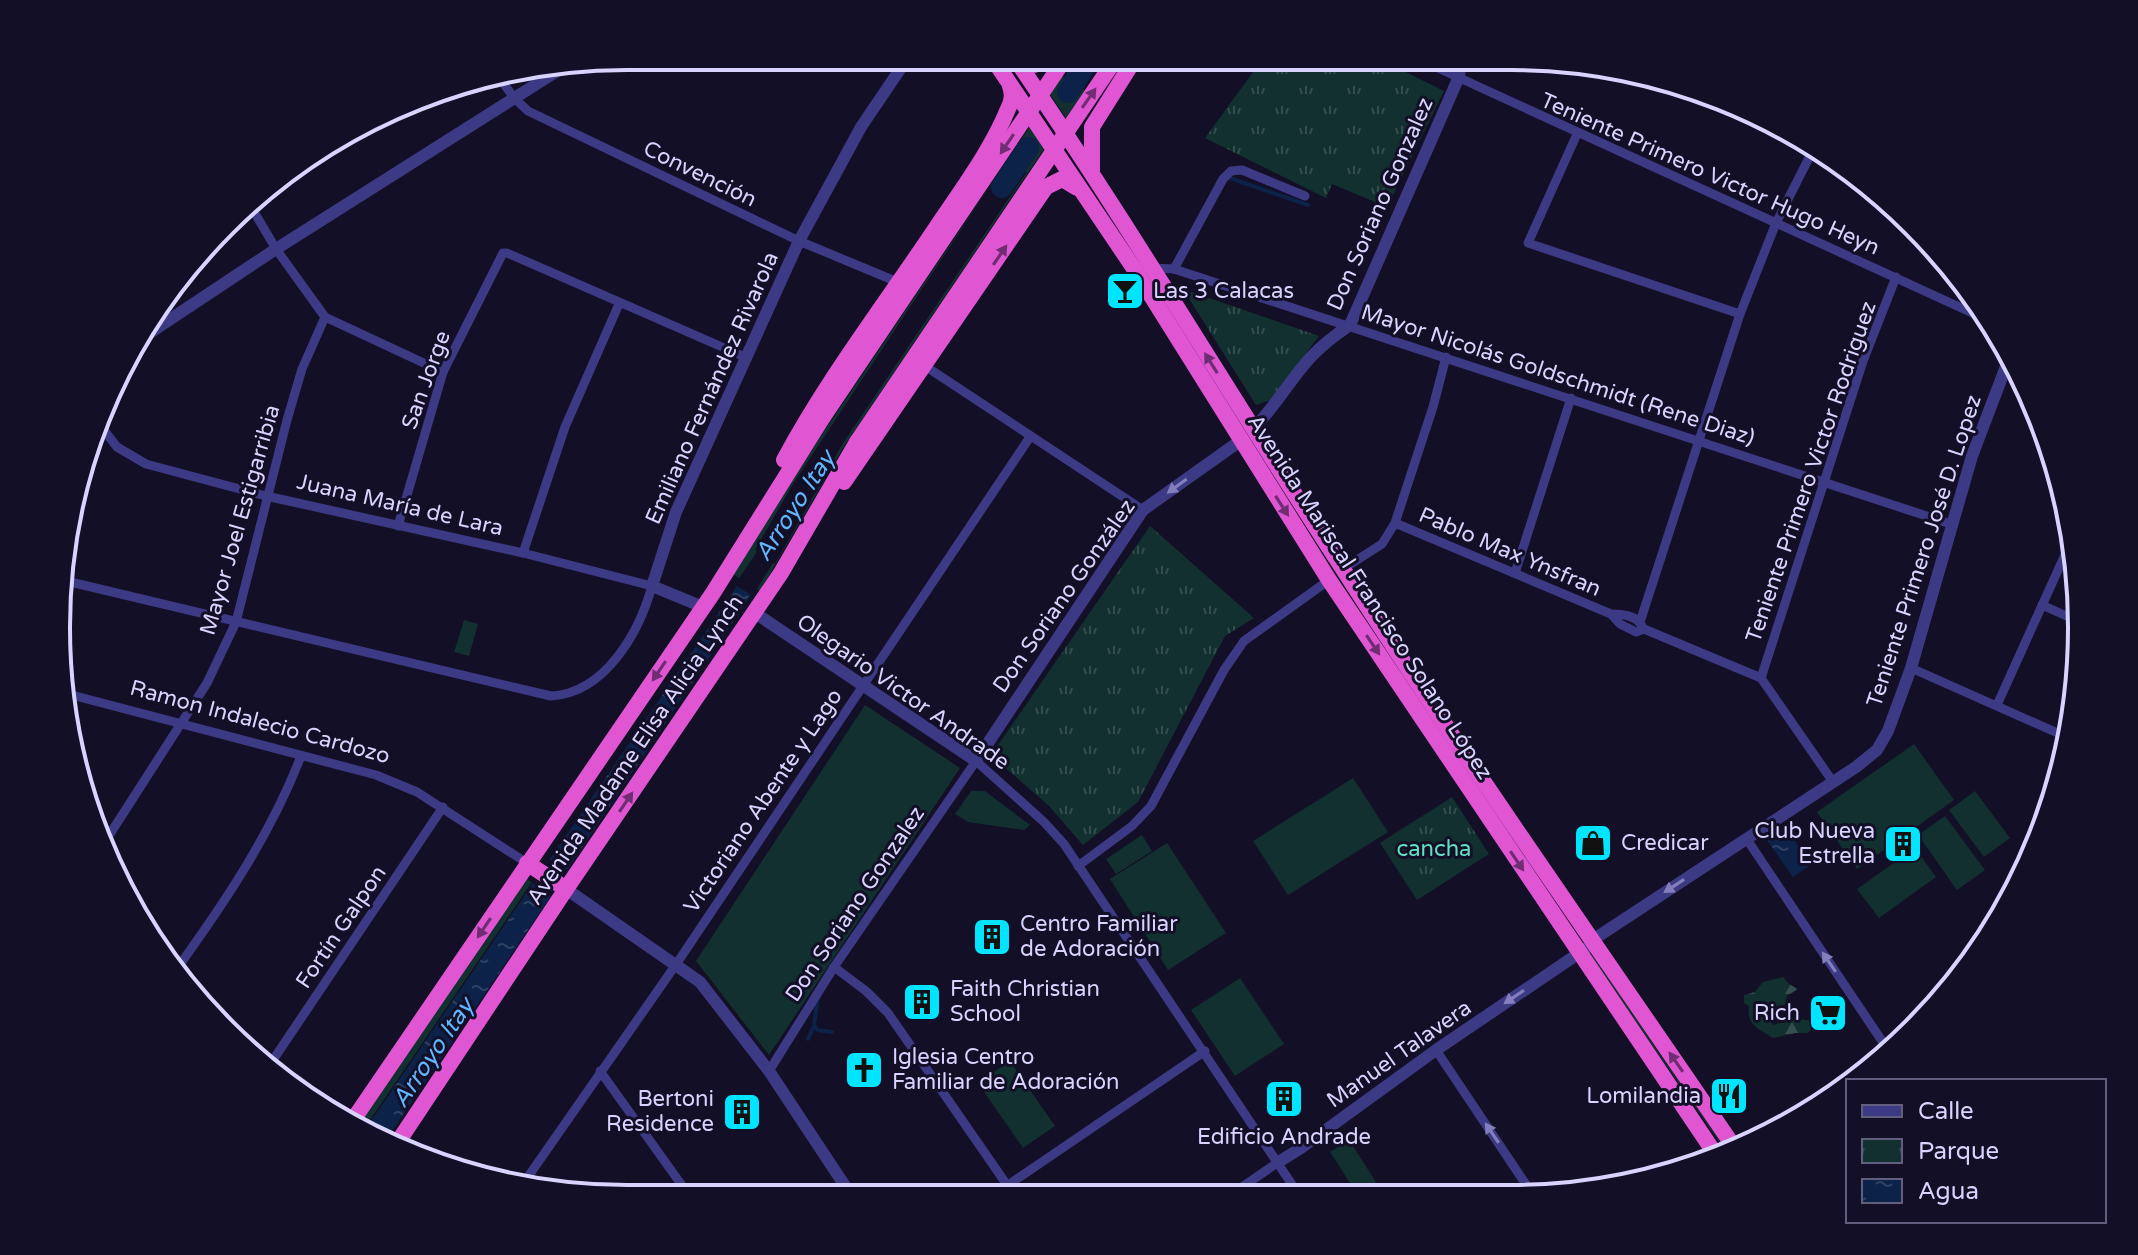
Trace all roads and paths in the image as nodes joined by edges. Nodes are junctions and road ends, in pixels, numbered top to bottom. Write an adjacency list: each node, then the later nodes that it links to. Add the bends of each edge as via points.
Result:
1 (900, 70): 21 (street, Emiliano Fernández Rivarola, via 861,127)
2 (1001, 70): 10 (highway, Avenida Mariscal Francisco Solano López)
3 (1024, 70): 16 (highway, Avenida Mariscal Francisco Solano López)
4 (1057, 70): 45 (highway, Avenida Madame Elisa Alicia Lynch, one-way to 45, bridge)
5 (1108, 70): 52 (highway, Avenida Madame Elisa Alicia Lynch, one-way to 5, bridge, via 857,442)
6 (1128, 70): 16 (highway, via 1092,127)
7 (1440, 70): 11 (street, Teniente Primero Victor Hugo Heyn)
8 (1460, 70): 11 (street, Don Soriano Gonzalez)
9 (549, 76): 13 (street)
10 (1006, 77): 17 (highway, Avenida Mariscal Francisco Solano López); 26 (highway, via 1012,92 1007,112)
11 (1458, 79): 14 (street, Teniente Primero Victor Hugo Heyn); 31 (street, Don Soriano Gonzalez)
12 (504, 84): 13 (street, Convención)
13 (514, 98): 21 (street, Convención, via 528,111); 22 (street)
14 (1577, 134): 20 (street, Teniente Primero Victor Hugo Heyn); 29 (street, via 1528,243)
15 (1809, 157): 20 (street)
16 (1092, 172): 23 (highway, Avenida Mariscal Francisco Solano López)
17 (1081, 191): 35 (highway, one-way to 17, via 1046,187 1062,179); 40 (highway, Avenida Mariscal Francisco Solano López)
18 (1305, 196): 24 (street, via 1242,170 1231,171)
19 (255, 213): 22 (street)
20 (1776, 223): 25 (street, Teniente Primero Victor Hugo Heyn); 29 (street)
21 (799, 241): 26 (street, Convención); 33 (street, Emiliano Fernández Rivarola)
22 (276, 249): 30 (street); 32 (street)
23 (1152, 268): 24 (street, Mayor Nicolás Goldschmidt (Rene Diaz)); 40 (highway, Avenida Mariscal Francisco Solano López, one-way to 23)
24 (1174, 269): 31 (street, Mayor Nicolás Goldschmidt (Rene Diaz))
25 (1896, 277): 28 (street, Teniente Primero Victor Hugo Heyn); 43 (street, Teniente Primero Victor Rodriguez)
26 (900, 283): 45 (highway, via 800,430)
27 (619, 304): 33 (street); 37 (street, San Jorge, via 503,253); 50 (street, via 565,427)
28 (1969, 311)
29 (1740, 314): 42 (street)
30 (325, 317): 37 (street); 44 (street, Mayor Joel Estigarribia, via 302,369)
31 (1350, 325): 34 (street, Mayor Nicolás Goldschmidt (Rene Diaz)); 40 (street, Don Soriano Gonzalez, via 1308,360)
32 (158, 327)
33 (745, 357): 56 (street, Emiliano Fernández Rivarola, via 676,512)
34 (1446, 357): 38 (street, Mayor Nicolás Goldschmidt (Rene Diaz)); 47 (street)
35 (925, 366): 41 (street); 52 (highway)
36 (2005, 370): 48 (street, Teniente Primero José D. Lopez)
37 (443, 372): 49 (street, San Jorge)
38 (1571, 398): 42 (street, Mayor Nicolás Goldschmidt (Rene Diaz)); 53 (street)
39 (106, 432): 44 (street, Juana María de Lara, via 138,461)
40 (1247, 435): 46 (street, Don Soriano González, one-way to 46); 54 (highway, Avenida Mariscal Francisco Solano López)
41 (1030, 437): 46 (street); 65 (street, Victoriano Abente y Lago)
42 (1698, 440): 43 (street, Mayor Nicolás Goldschmidt (Rene Diaz)); 62 (street)
43 (1824, 482): 48 (street, Mayor Nicolás Goldschmidt (Rene Diaz)); 64 (street, Teniente Primero Victor Rodriguez)
44 (266, 496): 49 (street, Juana María de Lara); 61 (street, Mayor Joel Estigarribia)
45 (768, 502): 58 (highway, Avenida Madame Elisa Alicia Lynch)
46 (1143, 510): 71 (street, Don Soriano González)
47 (1395, 523): 53 (street, Pablo Max Ynsfran); 54 (street, via 1382,544)
48 (1951, 524): 63 (street, Teniente Primero José D. Lopez)
49 (398, 526): 50 (street, Juana María de Lara)
50 (523, 553): 56 (street, Juana María de Lara)
51 (2063, 558): 57 (street)
52 (781, 573): 59 (highway, Avenida Madame Elisa Alicia Lynch)
53 (1515, 573): 62 (street, Pablo Max Ynsfran, via 1611,614 1636,632)
54 (1336, 575): 76 (street, via 1244,641 1151,806); 79 (highway, Avenida Mariscal Francisco Solano López); 80 (highway, Avenida Mariscal Francisco Solano López, one-way to 80)
55 (72, 582): 61 (street, Emiliano Fernández Rivarola)
56 (652, 586): 58 (street, Juana María de Lara); 61 (street, Emiliano Fernández Rivarola, via 645,610 618,656 583,688 565,695 551,696)
57 (2042, 605): 60 (street); 67 (street)
58 (703, 607): 77 (highway, Avenida Madame Elisa Alicia Lynch, one-way to 77)
59 (755, 613): 65 (street, Olegario Victor Andrade); 78 (highway, Avenida Madame Elisa Alicia Lynch, one-way to 59)
60 (2068, 617)
61 (236, 622): 68 (street, Mayor Joel Estigarribia)
62 (1642, 625): 64 (street)
63 (1911, 668): 67 (street); 72 (street, Teniente Primero José D. Lopez, via 1877,750)
64 (1761, 678): 72 (street)
65 (861, 685): 71 (street, Olegario Victor Andrade); 82 (street, Victoriano Abente y Lago)
66 (75, 696): 68 (street, Ramon Indalecio Cardozo)
67 (1997, 705): 69 (street)
68 (182, 722): 70 (street, Ramon Indalecio Cardozo); 74 (street, Mayor Joel Estigarribia)
69 (2058, 733)
70 (301, 756): 73 (street, Ramon Indalecio Cardozo, via 376,775); 81 (street, via 245,869)
71 (976, 761): 76 (street, Olegario Victor Andrade, via 1044,822); 83 (street, Don Soriano Gonzalez)
72 (1833, 782): 75 (street, Teniente Primero José D. Lopez)
73 (443, 807): 77 (street, Ramon Indalecio Cardozo); 87 (street, Fortín Galpon)
74 (109, 832)
75 (1746, 838): 79 (street, Teniente Primero José D. Lopez, one-way to 79); 84 (street, one-way to 75)
76 (1078, 866): 86 (street, Olegario Victor Andrade)
77 (533, 867): 78 (highway, Ramon Indalecio Cardozo); 90 (highway, Avenida Madame Elisa Alicia Lynch, one-way to 90)
78 (562, 887): 82 (street); 91 (highway, Avenida Madame Elisa Alicia Lynch)
79 (1591, 941): 80 (street, Manuel Talavera); 92 (highway, Avenida Mariscal Francisco Solano López, one-way to 79)
80 (1579, 954): 85 (street, Manuel Talavera, one-way to 85); 93 (highway, Avenida Mariscal Francisco Solano López)
81 (181, 962)
82 (677, 963): 88 (street, Victoriano Abente y Lago); 89 (street, via 700,982)
83 (834, 967): 89 (street, Don Soriano Gonzalez); 98 (street, via 888,1013)
84 (1883, 1042)
85 (1436, 1050): 94 (street, Manuel Talavera); 101 (street, one-way to 85)
86 (1205, 1051): 94 (street, Olegario Victor Andrade); 98 (street)
87 (274, 1059)
88 (600, 1071): 95 (street, Victoriano Abente y Lago); 96 (street)
89 (769, 1071): 97 (street)
90 (357, 1115)
91 (401, 1137)
92 (1729, 1141)
93 (1711, 1148)
94 (1277, 1163): 99 (street, Manuel Talavera); 100 (street, Olegario Victor Andrade)
95 (529, 1176)
96 (682, 1185)
97 (844, 1185)
98 (1007, 1185)
99 (1245, 1185)
100 (1292, 1185)
101 (1526, 1185)

